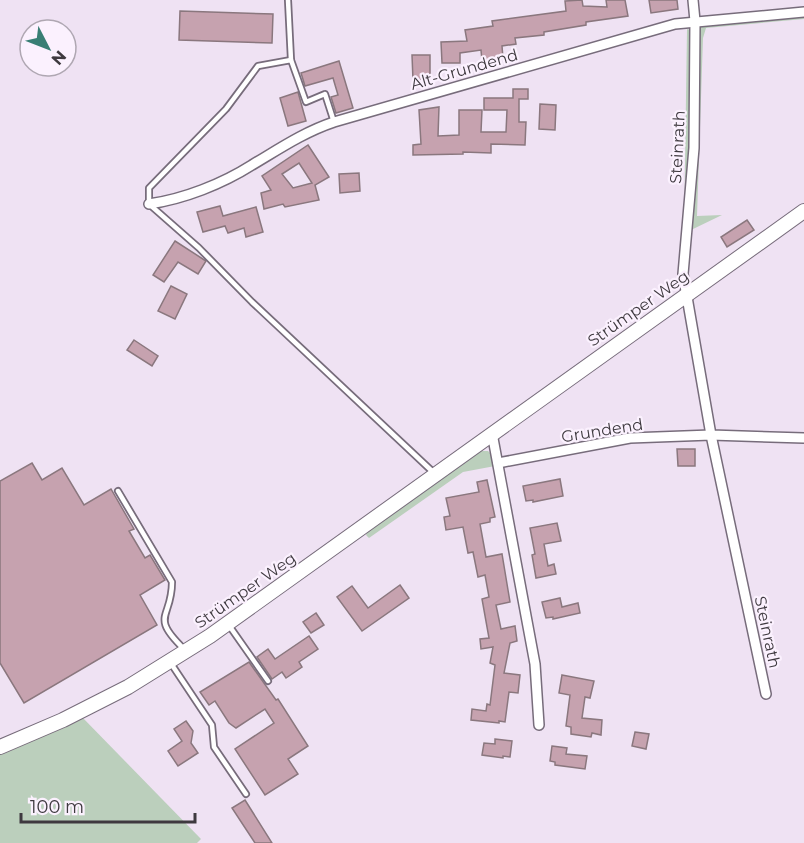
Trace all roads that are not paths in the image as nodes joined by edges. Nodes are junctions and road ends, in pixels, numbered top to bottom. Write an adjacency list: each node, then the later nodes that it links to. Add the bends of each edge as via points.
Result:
1 (288, 0): 5 (lane)
2 (693, 0): 4 (street, Steinrath)
3 (804, 12): 4 (street, Alt-Grundend)
4 (695, 21): 6 (street, Alt-Grundend); 9 (street, Steinrath, via 694,148 683,274)
5 (291, 60): 6 (lane, via 306,102 325,94); 7 (lane, via 258,66 225,109 149,188)
6 (334, 122): 7 (street, Alt-Grundend, via 308,132 227,178)
7 (149, 204): 14 (lane)
8 (804, 211): 9 (street, Strümper Weg)
9 (686, 294): 10 (street, Strümper Weg); 11 (street)
10 (492, 433): 13 (street); 14 (street, Strümper Weg)
11 (711, 435): 12 (street, Grundend); 13 (street, Grundend, via 630,438); 20 (street, Steinrath)
12 (804, 438)
13 (498, 463): 21 (street, via 535,664)
14 (435, 474): 16 (street, Strümper Weg)
15 (118, 491): 17 (lane, via 172,582 164,613 166,629)
16 (228, 623): 17 (street, Strümper Weg); 19 (lane)
17 (186, 651): 18 (street, Strümper Weg)
18 (170, 662): 22 (street, Strümper Weg, via 100,701); 23 (lane, via 212,725 214,747)
19 (268, 681)
20 (766, 694)
21 (539, 725)
22 (0, 747)
23 (246, 794)

